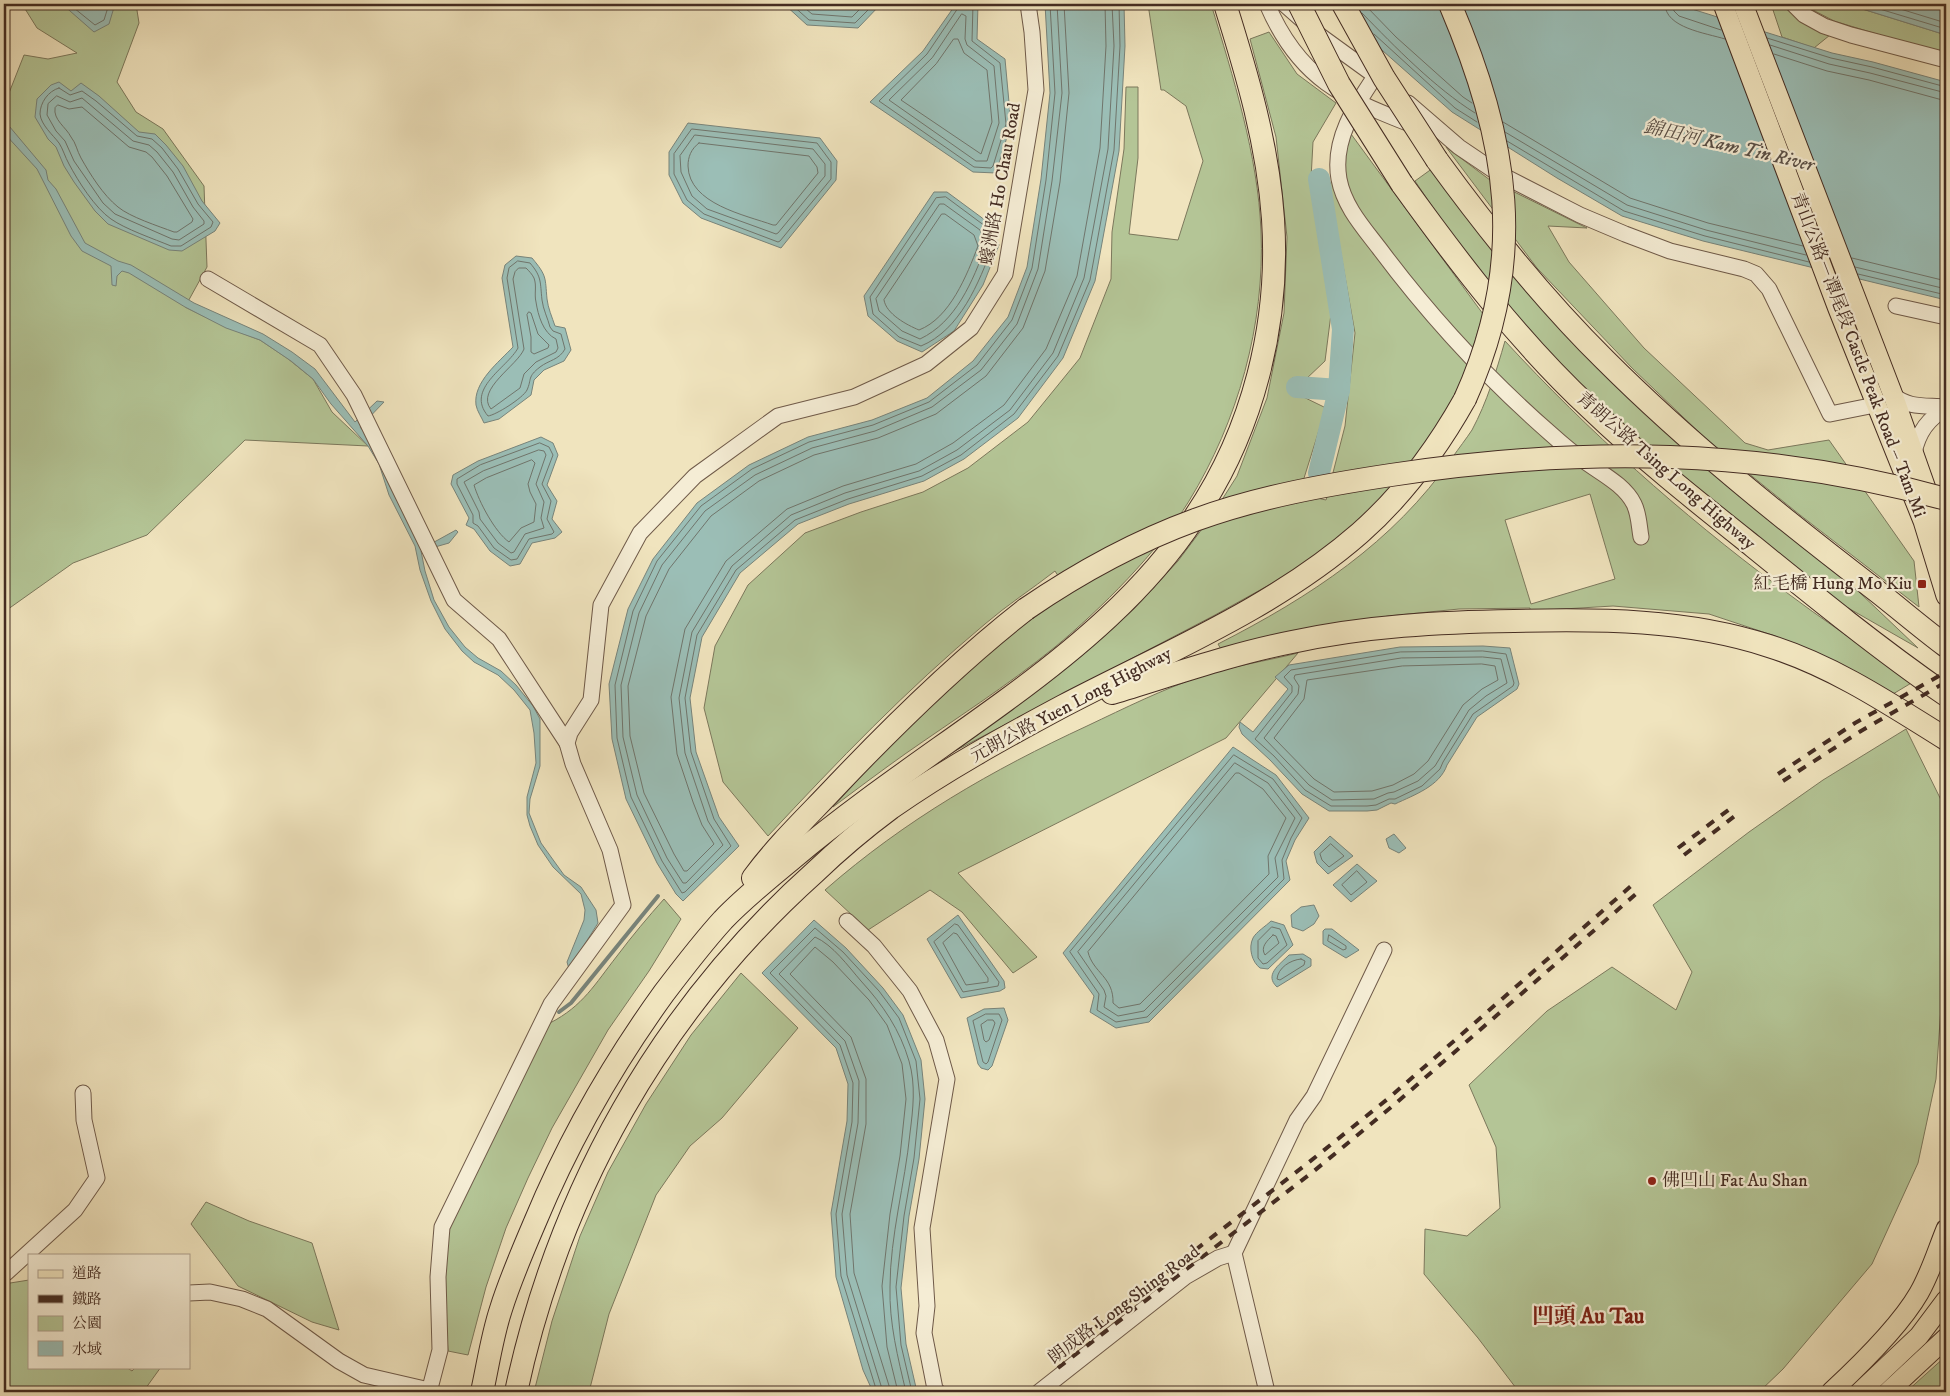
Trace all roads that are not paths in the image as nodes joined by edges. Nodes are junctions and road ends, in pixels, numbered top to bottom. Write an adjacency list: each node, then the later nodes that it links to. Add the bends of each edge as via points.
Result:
1 (1028, 4): 30 (street, 蠔洲路 Ho Chau Road, via 1036,90 1005,274 971,328 926,364 854,397 778,416 695,476 640,534 601,605 591,700)
2 (1225, 4): 31 (highway, 元朗公路 Yuen Long Highway, via 1250,86 1265,156 1274,255 1272,301 1264,352 1248,411 1221,472 1195,518 1171,550 1093,631 1009,698 829,828)
3 (1267, 4): 13 (street, via 1283,36 1304,65 1327,85)
4 (1284, 4): 12 (street, via 1319,36)
5 (1299, 4): 27 (highway, 青朗公路 Tsing Long Highway, bridge, via 1339,84 1402,184 1482,291 1518,333 1590,409 1700,503 1817,598)
6 (1343, 4): 26 (highway, bridge, via 1384,78 1437,160 1522,269 1604,359 1684,436)
7 (1450, 4): 28 (highway, 元朗公路 Yuen Long Highway, bridge, via 1487,104 1499,160 1505,221 1501,281 1484,354 1448,429 1412,479 1378,516 1342,547 1246,612)
8 (1723, 4): 19 (main road, 青山公路－潭尾段 Castle Peak Road – Tam Mi)
9 (1793, 4): 11 (street, via 1804,15 1824,26)
10 (1744, 6): 18 (main road, 青山公路－潭尾段 Castle Peak Road – Tam Mi)
11 (1946, 60)
12 (1376, 75): 13 (street); 14 (street)
13 (1357, 102): 14 (street); 23 (street, via 1345,127 1338,166 1344,195 1356,218 1429,310 1493,378 1550,433 1625,492 1636,508)
14 (1459, 147): 19 (street, via 1496,172 1593,221 1670,250 1756,274 1770,289 1830,414)
15 (208, 279): 30 (street, via 320,345 354,395 454,600 499,639)
16 (1896, 306): 17 (street)
17 (1946, 317)
18 (1893, 395): 20 (street, via 1912,406); 21 (main road, 青山公路－潭尾段 Castle Peak Road – Tam Mi)
19 (1875, 405): 25 (main road, 青山公路－潭尾段 Castle Peak Road – Tam Mi, via 1923,521)
20 (1946, 408): 21 (street, via 1925,426)
21 (1914, 453): 24 (main road, 青山公路－潭尾段 Castle Peak Road – Tam Mi)
22 (1946, 499): 31 (highway, bridge, via 1838,474 1767,463 1658,456 1574,457 1422,470 1288,494 1197,519 1116,554 1063,584 967,656 892,727 796,828 760,869)
23 (1641, 537)
24 (1946, 545)
25 (1946, 596)
26 (1946, 646)
27 (1946, 695)
28 (1060, 708): 29 (highway, via 1211,662 1330,635 1414,624 1575,620 1671,625 1736,636 1800,657 1839,675); 44 (highway, 元朗公路 Yuen Long Highway, via 924,786 858,835 759,924 687,1009 638,1082 574,1207 532,1324)
29 (1946, 739)
30 (567, 743): 42 (street, via 610,850 622,905 551,1004 442,1227 438,1277 440,1350)
31 (722, 921): 43 (highway, 元朗公路 Yuen Long Highway, via 645,1019 580,1124 554,1176 501,1310)
32 (847, 921): 45 (street, via 874,946 910,991 936,1040 948,1079 922,1228 927,1306 924,1333)
33 (1384, 950): 36 (street, via 1314,1096 1297,1120)
34 (83, 1093): 38 (street, via 84,1120 97,1178 75,1210)
35 (1946, 1230): 48 (main road, via 1929,1274 1902,1319)
36 (1234, 1253): 46 (street, 朗成路 Long Shing Road, via 1218,1258 1185,1277); 47 (street)
37 (28, 1269): 38 (street)
38 (5, 1274)
39 (190, 1293): 42 (street, via 210,1292 267,1309 364,1376)
40 (1946, 1300): 49 (main road, via 1914,1342)
41 (1946, 1338): 50 (main road)
42 (429, 1391)
43 (482, 1392)
44 (516, 1392)
45 (938, 1392)
46 (1039, 1392)
47 (1267, 1392)
48 (1831, 1392)
49 (1860, 1392)
50 (1888, 1392)

